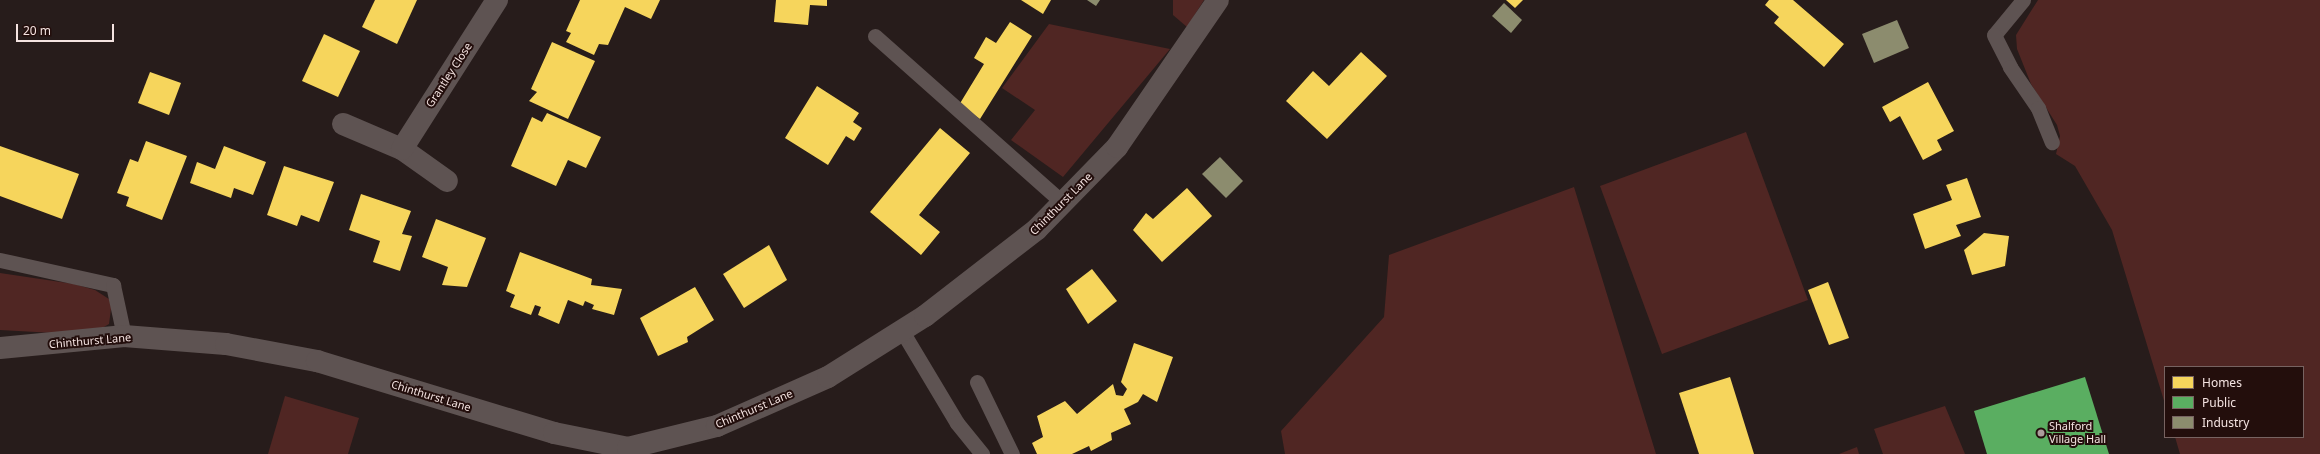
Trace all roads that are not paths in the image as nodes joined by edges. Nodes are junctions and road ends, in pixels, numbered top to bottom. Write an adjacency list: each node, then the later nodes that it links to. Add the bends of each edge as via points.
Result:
1 (497, 0): 7 (street, Grantley Close)
2 (1218, 0): 9 (street, Chinthurst Lane, via 1117,147)
3 (2023, 0): 6 (lane, via 1994,35 2010,67 2038,108)
4 (874, 36): 9 (lane)
5 (343, 124): 7 (street)
6 (2052, 142)
7 (402, 149): 8 (street)
8 (447, 181)
9 (1063, 202): 11 (street, Chinthurst Lane, via 1037,229)
10 (0, 260): 12 (lane, via 113,285)
11 (902, 331): 12 (street, Chinthurst Lane, via 828,377 717,426 628,448 554,434 317,360 226,344); 15 (lane, via 957,423)
12 (124, 336): 13 (street, Chinthurst Lane)
13 (0, 348)
14 (977, 382): 16 (lane)
15 (982, 454)
16 (1012, 454)

